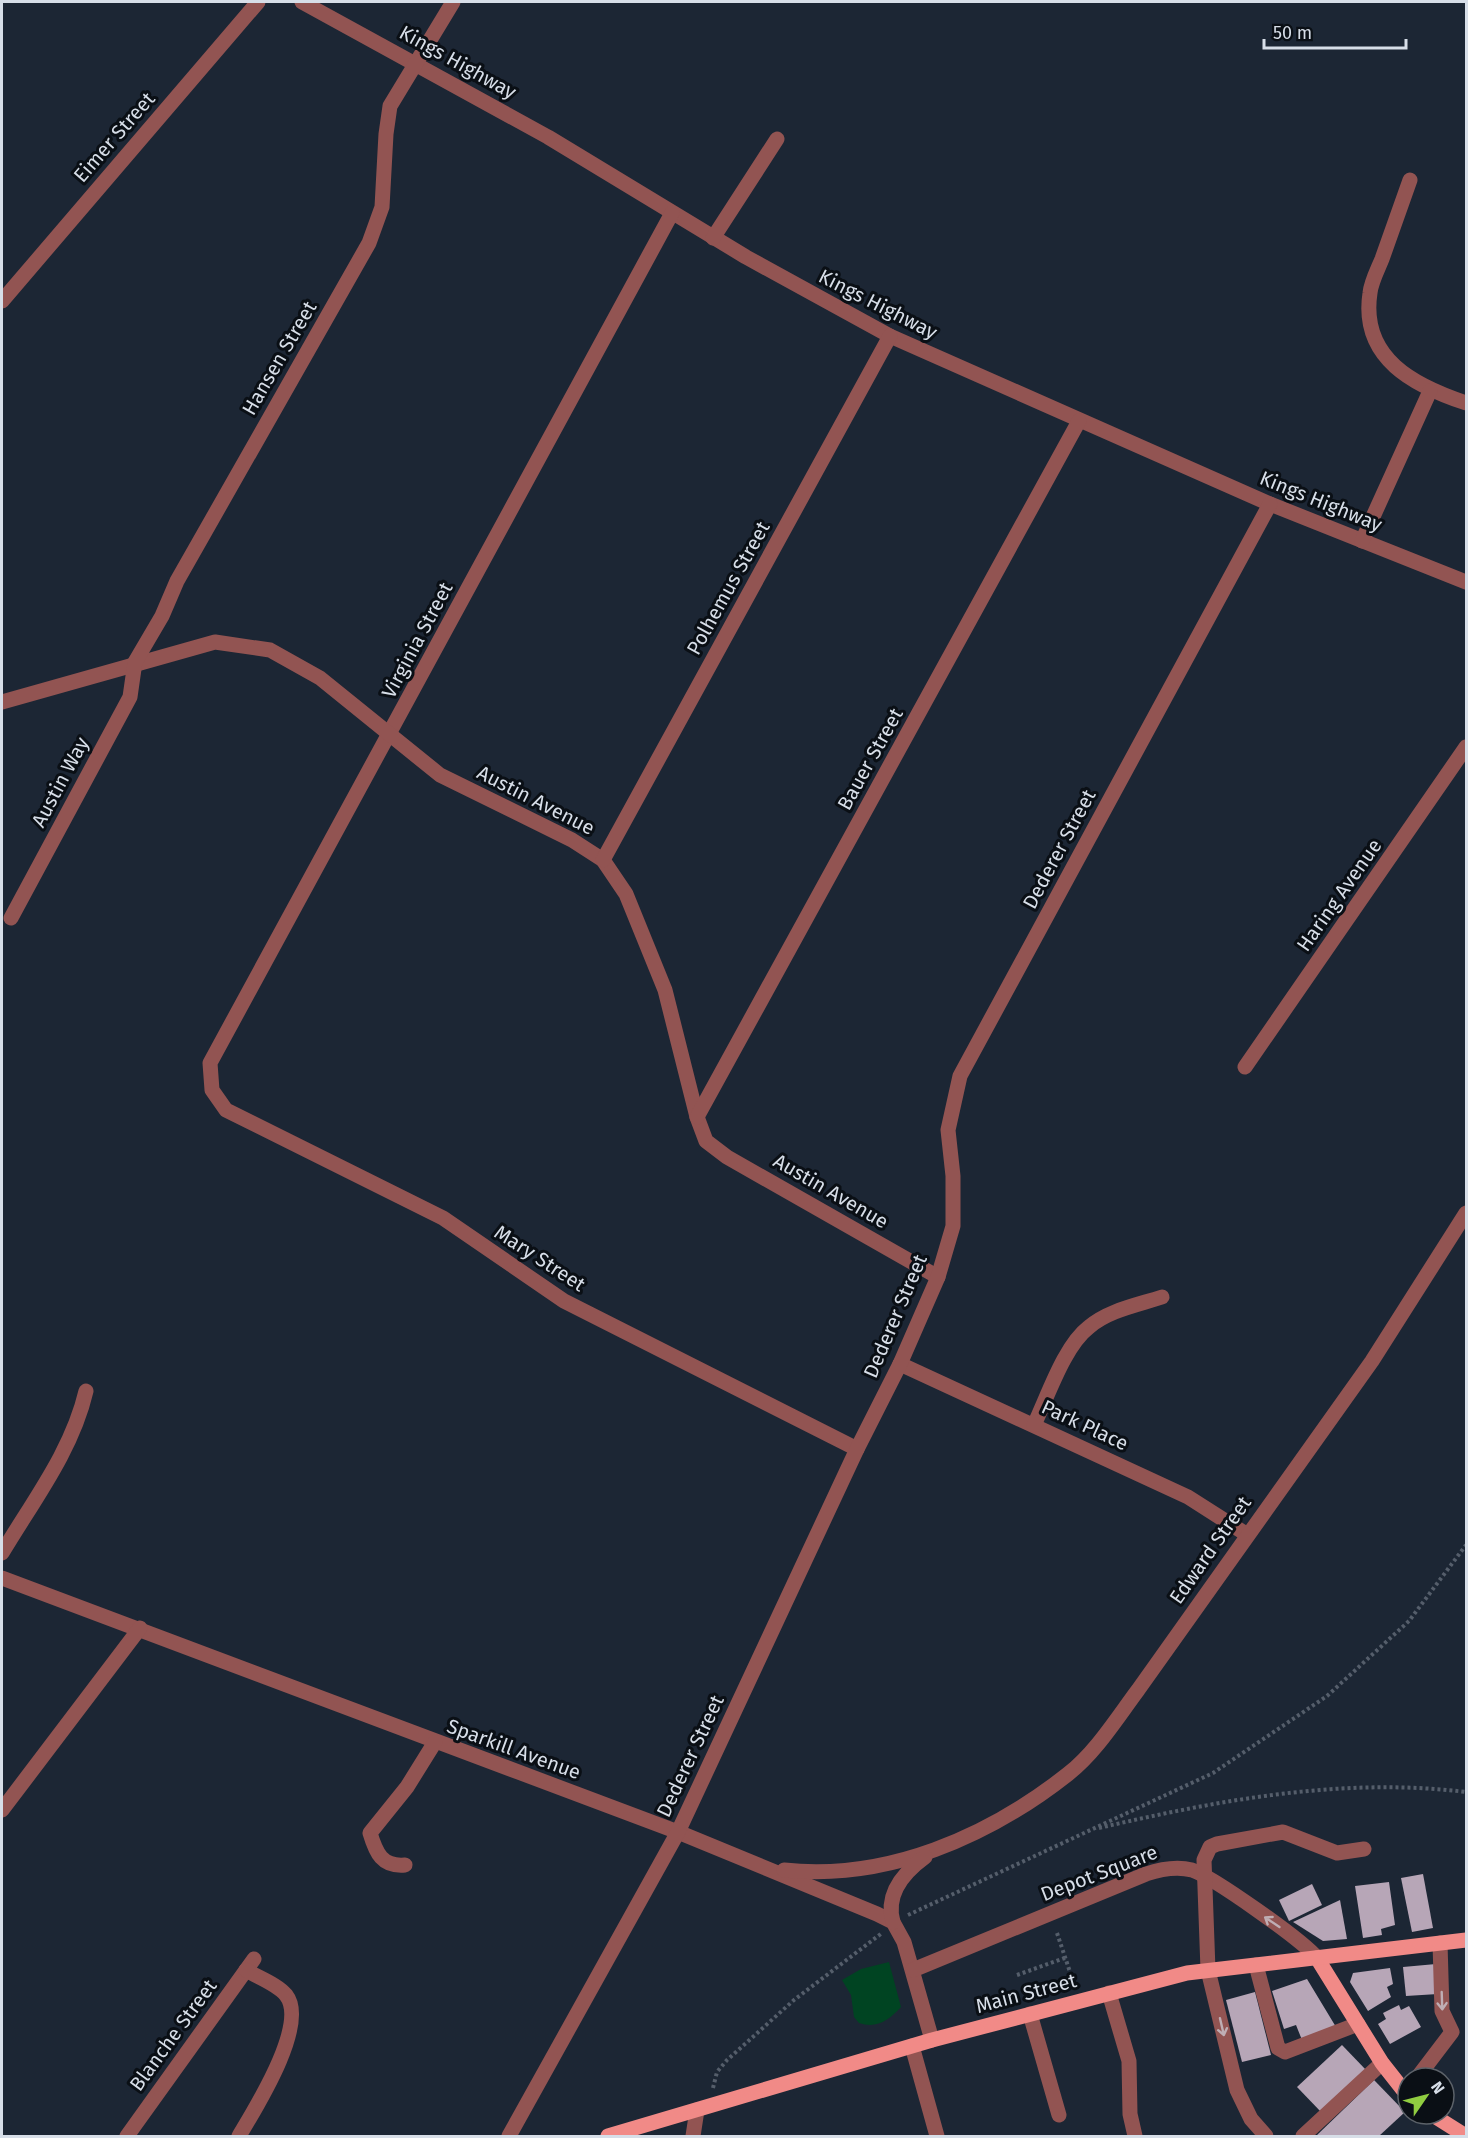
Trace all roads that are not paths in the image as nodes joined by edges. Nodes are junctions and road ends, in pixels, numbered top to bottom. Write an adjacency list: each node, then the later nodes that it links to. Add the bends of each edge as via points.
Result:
1 (258, 2): 9 (street, Eimer Street)
2 (302, 2): 4 (street, Kings Highway)
3 (453, 2): 4 (street, Hansen Street)
4 (416, 62): 7 (street, Kings Highway); 17 (street, Hansen Street, via 390,106 381,207 369,243)
5 (777, 139): 8 (street)
6 (1410, 180): 11 (street, via 1370,293 1372,325 1381,349 1401,374)
7 (672, 213): 8 (street, Kings Highway); 19 (street, Virginia Street)
8 (713, 238): 10 (street, Kings Highway)
9 (2, 300)
10 (890, 336): 13 (street, Kings Highway); 21 (street, Polhemus Street)
11 (1430, 391): 12 (street); 15 (street)
12 (1467, 403)
13 (1079, 421): 14 (street, Kings Highway); 25 (street, Bauer Street)
14 (1270, 504): 15 (street, Kings Highway); 27 (street, Dederer Street, via 960,1076 948,1130 953,1226)
15 (1362, 541): 16 (street, Kings Highway)
16 (1467, 582)
17 (135, 662): 18 (street, Austin Avenue); 19 (street, Austin Avenue, via 214,642 270,650 320,678); 22 (street, Austin Way, via 130,697)
18 (2, 702)
19 (389, 735): 21 (street, Austin Avenue, via 440,775 572,840); 24 (street, Virginia Street, via 210,1063)
20 (1467, 747): 23 (street, Haring Avenue)
21 (603, 860): 25 (street, Austin Avenue, via 626,894 665,990)
22 (11, 918)
23 (1245, 1067)
24 (212, 1090): 32 (street, Mary Street, via 226,1110 443,1218 564,1301)
25 (697, 1118): 27 (street, Austin Avenue, via 706,1141 727,1157)
26 (1467, 1213): 33 (street, Edward Street, via 1372,1361)
27 (938, 1277): 29 (street, Dederer Street)
28 (1162, 1297): 31 (street, via 1119,1310 1088,1327 1070,1350)
29 (900, 1364): 31 (street, Park Place); 32 (street, Dederer Street)
30 (86, 1391): 34 (street, via 69,1442)
31 (1034, 1425): 33 (street, Park Place, via 1188,1497)
32 (857, 1449): 39 (street, Dederer Street)
33 (1246, 1534): 41 (street, Edward Street, via 1138,1690 1102,1738 1069,1773 1006,1815)
34 (2, 1553)
35 (2, 1578): 36 (street, Sparkill Avenue)
36 (140, 1628): 37 (street, Sparkill Avenue); 38 (street)
37 (435, 1742): 39 (street, Sparkill Avenue); 42 (street, via 407,1787 370,1833 380,1858 392,1866)
38 (2, 1810)
39 (678, 1832): 43 (street, Sparkill Avenue); 64 (street, Dederer Street)
40 (1365, 1849): 44 (street, via 1337,1853 1283,1832 1210,1847)
41 (932, 1852): 43 (street, via 895,1863 843,1871); 45 (street, via 897,1883 892,1901)
42 (405, 1865)
43 (767, 1867): 45 (street, Sparkill Avenue)
44 (1203, 1875): 48 (street, Depot Square, one-way to 44, via 1299,1940); 50 (street, Depot Square, via 1184,1868 1156,1871); 51 (street)
45 (893, 1922): 50 (street)
46 (1467, 1940): 47 (main road, Main Street)
47 (1440, 1943): 48 (main road, Main Street); 58 (street, one-way to 58, via 1442,2012 1452,2032)
48 (1317, 1958): 49 (main road, Main Street); 54 (main road)
49 (1256, 1965): 51 (main road, Main Street); 54 (street, via 1281,2051)
50 (913, 1970): 55 (street)
51 (1208, 1970): 52 (main road, Main Street); 69 (street, one-way to 69, via 1237,2090 1251,2119)
52 (1109, 1993): 53 (main road, Main Street); 68 (street, via 1129,2061 1130,2114)
53 (1030, 2014): 55 (main road, Main Street); 61 (street)
54 (1358, 2024): 57 (main road)
55 (932, 2040): 56 (main road, Main Street)
56 (912, 2046): 60 (main road, Main Street); 67 (street)
57 (1382, 2063): 59 (main road); 70 (street)
58 (1426, 2066)
59 (1396, 2080)
60 (697, 2110): 65 (main road, Main Street); 66 (street)
61 (1059, 2115)
62 (127, 2136): 63 (street, Blanche Street, via 250,1965 286,1995 292,2009 278,2066)
63 (239, 2136)
64 (509, 2136)
65 (608, 2136)
66 (693, 2136)
67 (937, 2136)
68 (1135, 2136)
69 (1266, 2136)
70 (1304, 2136)

